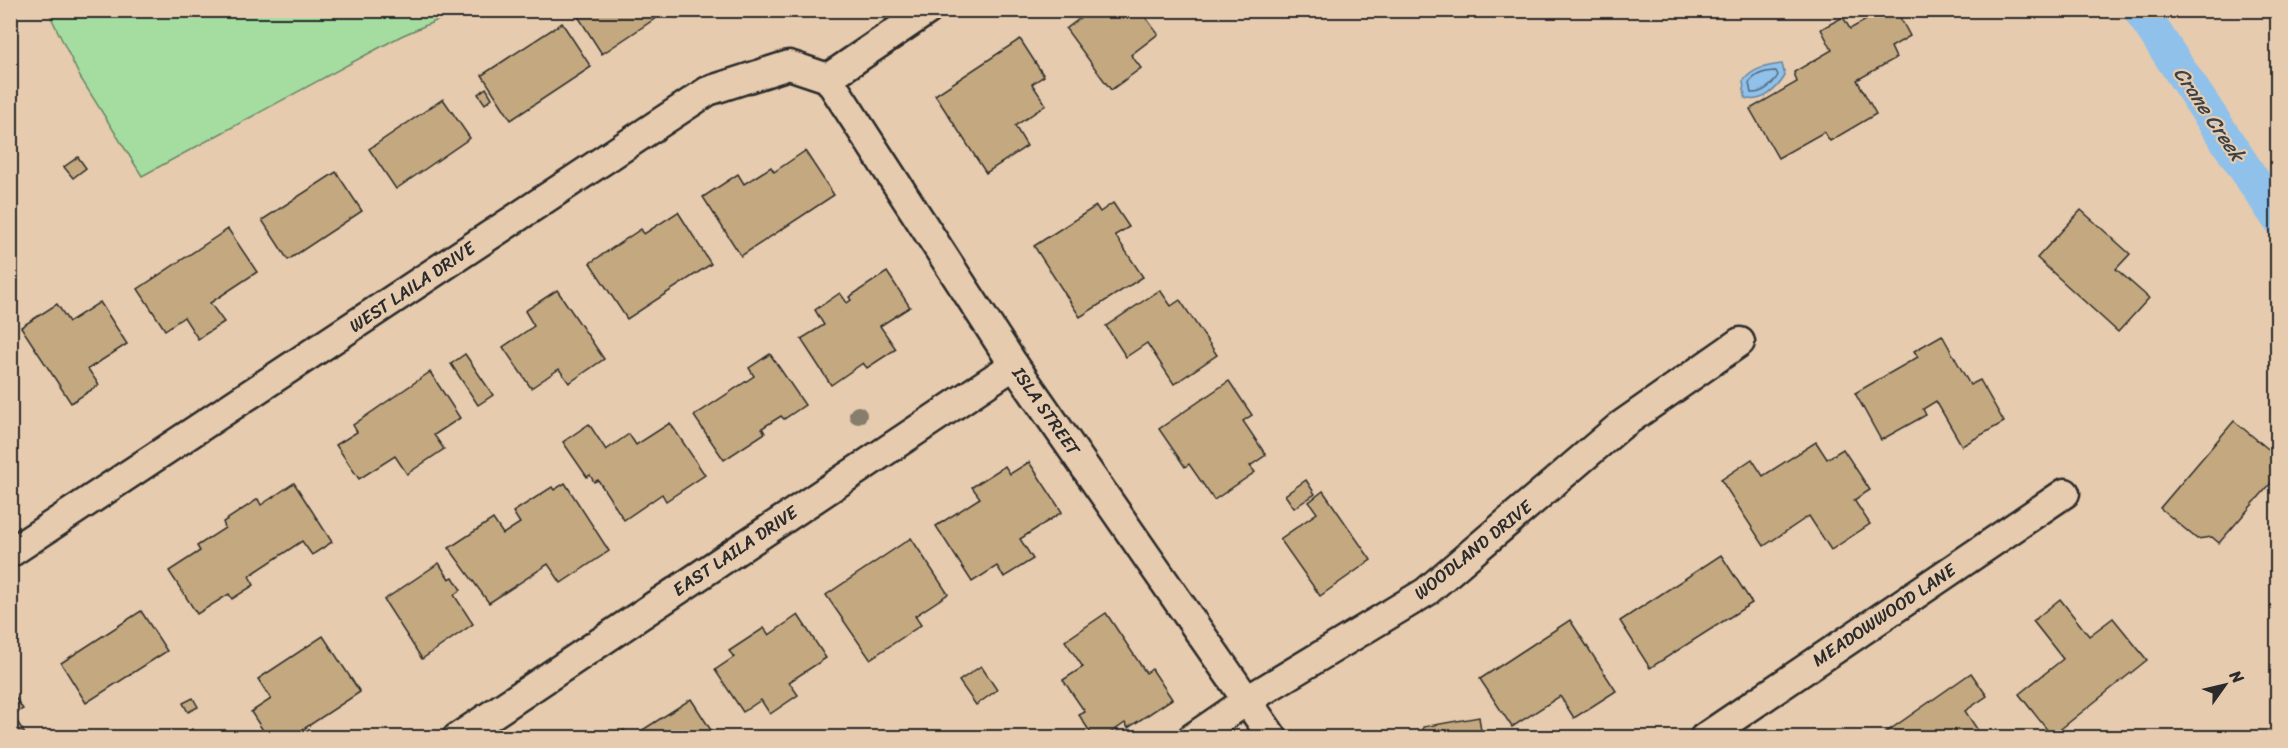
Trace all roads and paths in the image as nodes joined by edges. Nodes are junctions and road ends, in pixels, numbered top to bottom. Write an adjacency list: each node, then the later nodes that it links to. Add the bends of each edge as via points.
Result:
1 (928, 10): 2 (street)
2 (828, 78): 4 (street, ISLA STREET); 6 (street, WEST LAILA DRIVE, via 789,65 708,91)
3 (1740, 342): 7 (street, WOODLAND DRIVE, via 1620,426 1425,592)
4 (1014, 365): 7 (street, ISLA STREET); 8 (street, EAST LAILA DRIVE)
5 (2065, 493): 11 (street, MEADOWWOOD LANE)
6 (10, 553)
7 (1249, 699): 9 (street, WOODLAND DRIVE); 10 (street, ISLA STREET)
8 (457, 738)
9 (1192, 738)
10 (1274, 738)
11 (1704, 738)

